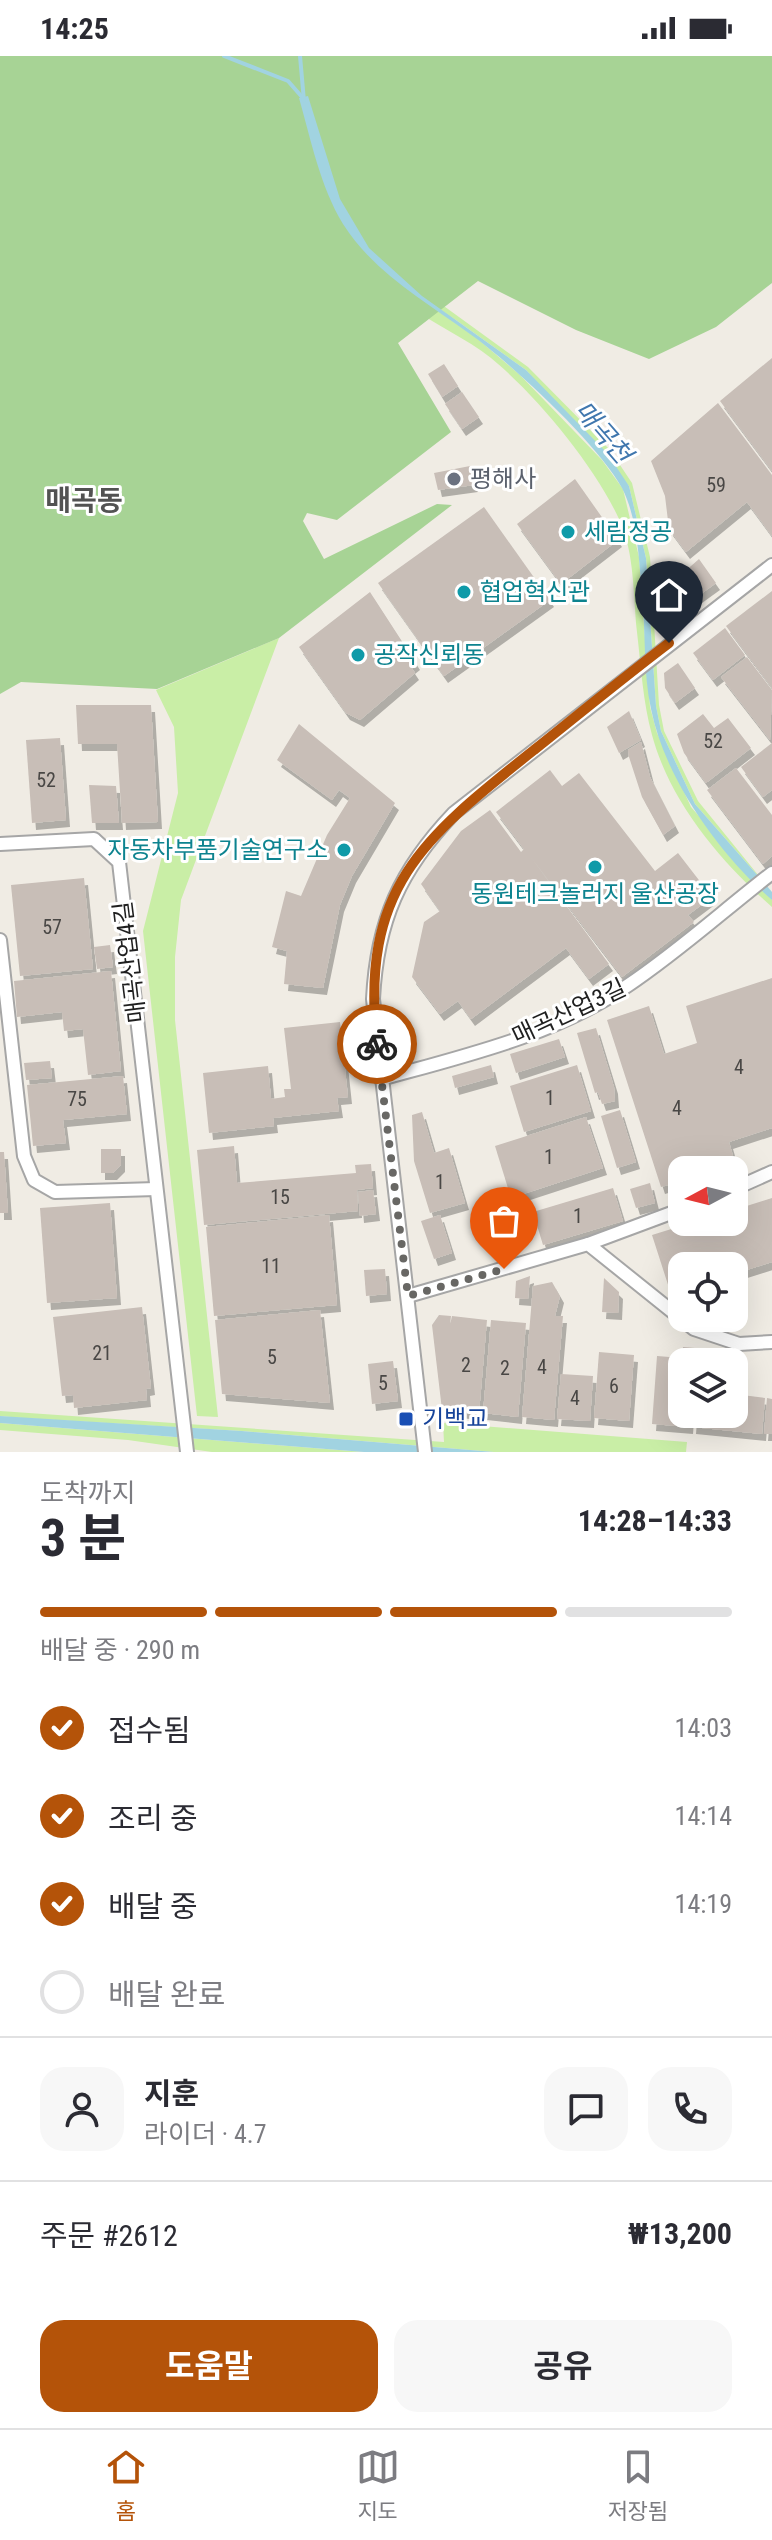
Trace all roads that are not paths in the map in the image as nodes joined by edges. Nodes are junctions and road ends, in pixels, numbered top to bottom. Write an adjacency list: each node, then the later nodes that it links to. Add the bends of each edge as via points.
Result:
1 (772, 565): 5 (street, via 454,813 416,857 383,922 375,964)
2 (0, 844): 8 (street, 매곡산업4길, via 94,839 119,862)
3 (772, 873): 5 (street, 매곡산업3길, via 627,987 590,1007 489,1048)
4 (0, 940): 8 (street, via 24,1156 34,1180 55,1192)
5 (381, 1079): 11 (street)
6 (772, 1172): 7 (street)
7 (748, 1183)
8 (156, 1189): 13 (street, 매곡산업4길)
9 (668, 1214): 10 (street)
10 (588, 1244): 11 (street); 12 (street, via 694,1329 739,1344)
11 (408, 1296): 14 (street)
12 (772, 1342)
13 (187, 1452)
14 (425, 1452)

